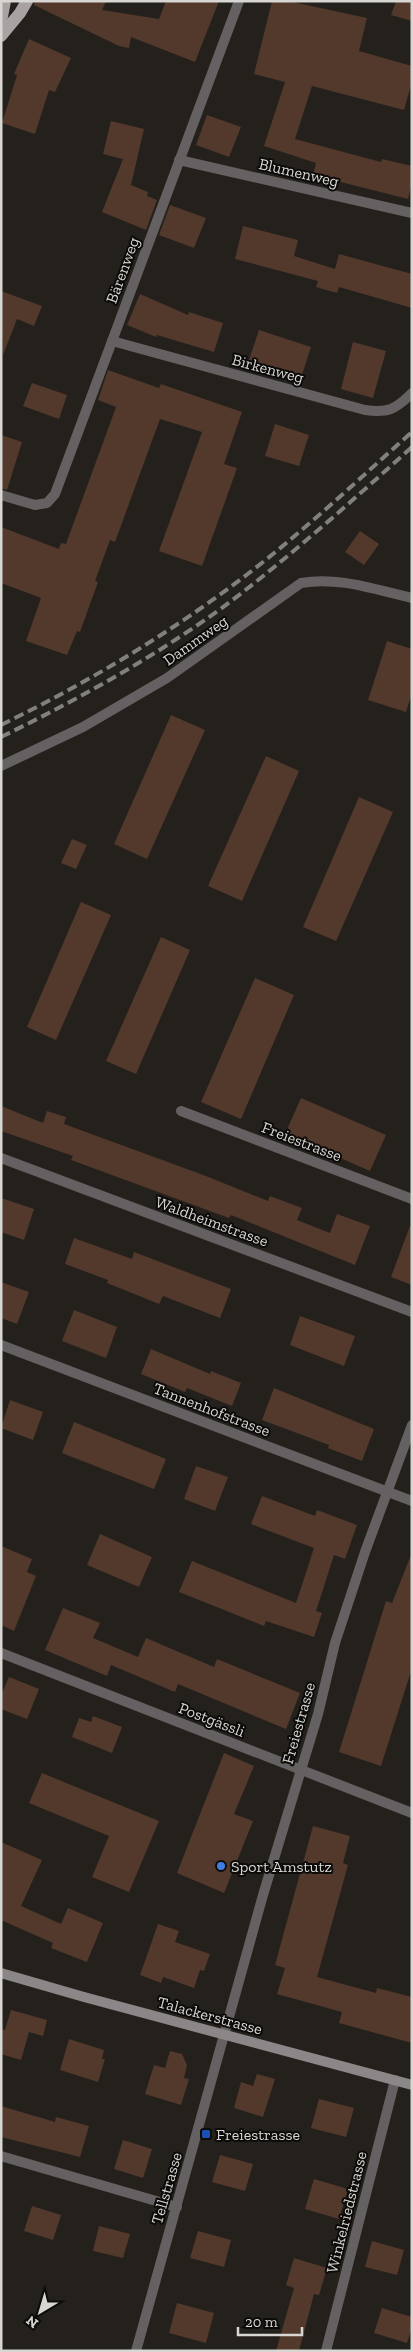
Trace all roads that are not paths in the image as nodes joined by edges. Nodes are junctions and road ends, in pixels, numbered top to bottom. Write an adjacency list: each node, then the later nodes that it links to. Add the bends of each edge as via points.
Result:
1 (5, 1): 4 (main road)
2 (27, 1): 5 (main road)
3 (239, 1): 6 (street, Bärenweg)
4 (1, 22)
5 (1, 36)
6 (179, 160): 7 (street, Blumenweg); 8 (street, Bärenweg)
7 (412, 213)
8 (112, 341): 9 (street, Birkenweg, via 365,410 382,412 398,407); 10 (street, Bärenweg, via 54,494 47,503 35,505)
9 (412, 393)
10 (1, 495)
11 (412, 598): 12 (street, Dammweg, via 343,582 301,583 167,678 83,727)
12 (1, 766)
13 (182, 1111): 15 (street, Freiestrasse)
14 (1, 1158): 16 (street, Waldheimstrasse)
15 (412, 1199)
16 (412, 1312)
17 (1, 1346): 19 (street, Tannenhofstrasse)
18 (412, 1425): 19 (street, Freiestrasse)
19 (387, 1492): 20 (street, Tannenhofstrasse); 22 (street, Freiestrasse, via 335,1643)
20 (412, 1501)
21 (1, 1653): 22 (street, Postgässli)
22 (300, 1770): 23 (street, Postgässli); 25 (street, Freiestrasse)
23 (412, 1813)
24 (1, 1973): 25 (main road, Talackerstrasse)
25 (225, 2034): 26 (main road, Talackerstrasse); 29 (street, Tellstrasse)
26 (395, 2080): 27 (main road, Talackerstrasse); 31 (street, Winkelriedstrasse)
27 (412, 2085)
28 (1, 2156): 29 (street)
29 (177, 2206): 30 (street, Tellstrasse)
30 (136, 2351)
31 (326, 2351)

